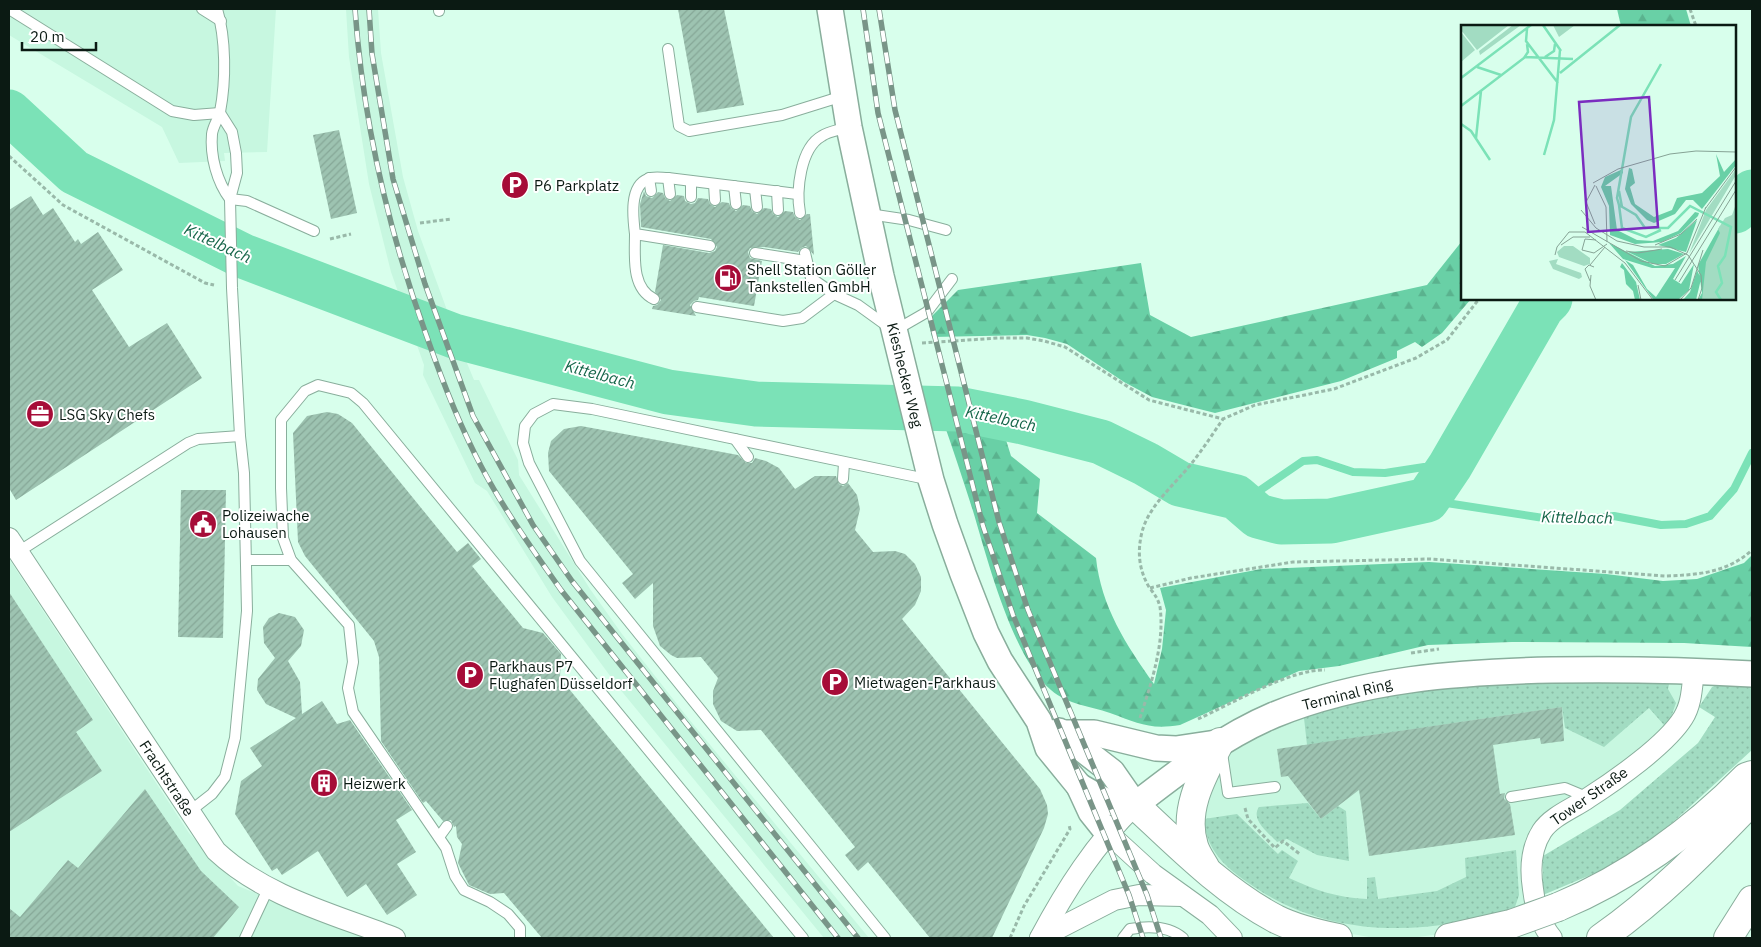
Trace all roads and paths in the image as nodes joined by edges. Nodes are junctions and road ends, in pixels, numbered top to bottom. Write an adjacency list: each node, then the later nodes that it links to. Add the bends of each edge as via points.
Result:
1 (9, 9): 10 (lane, via 172,111 194,115)
2 (202, 9): 6 (lane)
3 (217, 9): 6 (lane)
4 (830, 9): 9 (street, Kieshecker Weg)
5 (1690, 9): 7 (path)
6 (220, 21): 10 (lane, via 225,51)
7 (1696, 25)
8 (668, 48): 9 (lane, via 679,126 688,131 782,115)
9 (844, 96): 11 (street, Kieshecker Weg)
10 (220, 113): 24 (lane, via 232,132 236,153 237,173); 24 (lane, via 212,132 214,162 222,189)
11 (849, 127): 22 (lane, via 821,136 809,149); 30 (street, Kieshecker Weg)
12 (9, 156): 41 (path, via 63,205 205,283)
13 (649, 178): 14 (lane); 19 (lane); 36 (lane, via 640,184 634,201)
14 (668, 178): 15 (lane); 21 (lane)
15 (691, 181): 16 (lane); 23 (lane)
16 (714, 184): 17 (lane); 25 (lane)
17 (734, 186): 18 (lane); 26 (lane)
18 (755, 189): 20 (lane); 27 (lane)
19 (651, 191)
20 (777, 191): 22 (lane); 28 (lane)
21 (670, 194)
22 (797, 194): 29 (lane)
23 (691, 197)
24 (230, 199): 34 (lane, via 247,200); 41 (lane)
25 (715, 200)
26 (736, 204)
27 (757, 206)
28 (778, 210)
29 (800, 213)
30 (868, 214): 33 (lane); 46 (street, Kieshecker Weg)
31 (451, 219): 32 (path)
32 (420, 223)
33 (946, 230)
34 (314, 231)
35 (351, 234): 37 (path)
36 (634, 234): 38 (lane, via 657,233 698,239); 43 (lane, via 640,286 645,295)
37 (332, 238)
38 (710, 246)
39 (760, 251): 42 (lane, via 806,257 811,278)
40 (952, 279): 46 (lane, via 927,312)
41 (232, 288): 48 (lane)
42 (834, 294): 45 (lane, via 802,318 783,321); 46 (lane, via 858,305)
43 (654, 299)
44 (1478, 300): 47 (path, via 1447,340 1416,358 1334,388 1255,405)
45 (697, 307)
46 (895, 338): 47 (path, via 1027,338 1044,341 1065,347 1149,400); 53 (street, Kieshecker Weg)
47 (1223, 419): 58 (path, via 1196,459 1146,519 1139,548 1141,572)
48 (240, 436): 54 (lane, via 198,438); 56 (lane)
49 (735, 439): 50 (lane); 51 (lane); 87 (lane, via 553,404 534,414 524,426 522,443 580,561)
50 (748, 457)
51 (844, 463): 52 (lane); 53 (lane)
52 (843, 479)
53 (932, 480): 61 (street, Kieshecker Weg, via 986,633)
54 (14, 545): 72 (street, Frachtstraße)
55 (1752, 550): 58 (path, via 1741,560 1719,570 1689,575 1430,559 1293,562 1191,578)
56 (247, 560): 57 (lane); 72 (lane, via 247,611 235,738 225,776 212,794)
57 (290, 560): 77 (lane, via 349,625 353,662 348,688 353,712); 86 (lane, via 283,538 281,420 305,391 318,385 351,392)
58 (1150, 588): 62 (path, via 1160,610 1158,651 1139,720)
59 (1694, 670): 60 (street, Terminal Ring); 64 (street, Terminal Ring, via 1511,671 1389,682 1302,705); 69 (street, Tower Straße, via 1689,707 1675,729)
60 (1752, 674)
61 (1038, 721): 63 (street); 66 (street, Kieshecker Weg, via 1048,748)
62 (1133, 724)
63 (1066, 733): 64 (street, via 1094,733 1156,748 1176,749); 71 (street, via 1112,772)
64 (1220, 742): 67 (lane, via 1228,793); 71 (street, Terminal Ring); 79 (highway, via 1197,787 1192,812 1194,846)
65 (1752, 775): 94 (highway, bridge, via 1686,831 1600,887 1511,924)
66 (1079, 786): 71 (street, Kieshecker Weg, via 1107,802); 76 (street, Kieshecker Weg, via 1091,812)
67 (1275, 786)
68 (1511, 796): 69 (lane, via 1565,788)
69 (1588, 798): 95 (street, Tower Straße, via 1543,829 1534,848 1531,865 1535,905)
70 (1752, 801): 96 (highway, via 1671,881)
71 (1135, 805): 76 (street, Terminal Ring); 79 (highway)
72 (189, 812): 80 (street, Frachtstraße, via 216,851 232,866)
73 (1246, 813): 78 (path, via 1257,831 1275,848 1282,841)
74 (1068, 819): 88 (path, via 1070,829 1024,906)
75 (447, 826): 77 (lane)
76 (1108, 832): 81 (street, via 1153,874); 89 (street, Terminal Ring, via 1070,886)
77 (439, 837): 85 (lane, via 464,890 508,914 520,928)
78 (1301, 855)
79 (1205, 868): 93 (highway, via 1277,920)
80 (268, 889): 83 (lane); 84 (street, Frachtstraße)
81 (1183, 896): 89 (street, via 1139,895 1114,900); 92 (street, via 1210,915)
82 (1752, 900): 97 (highway)
83 (245, 938)
84 (395, 938)
85 (520, 938)
86 (803, 938)
87 (885, 938)
88 (1010, 938)
89 (1040, 938)
90 (1123, 938): 91 (lane, via 1130,929 1145,927 1161,928)
91 (1183, 938)
92 (1232, 938)
93 (1338, 938)
94 (1449, 938)
95 (1552, 938)
96 (1601, 938)
97 (1728, 938)

